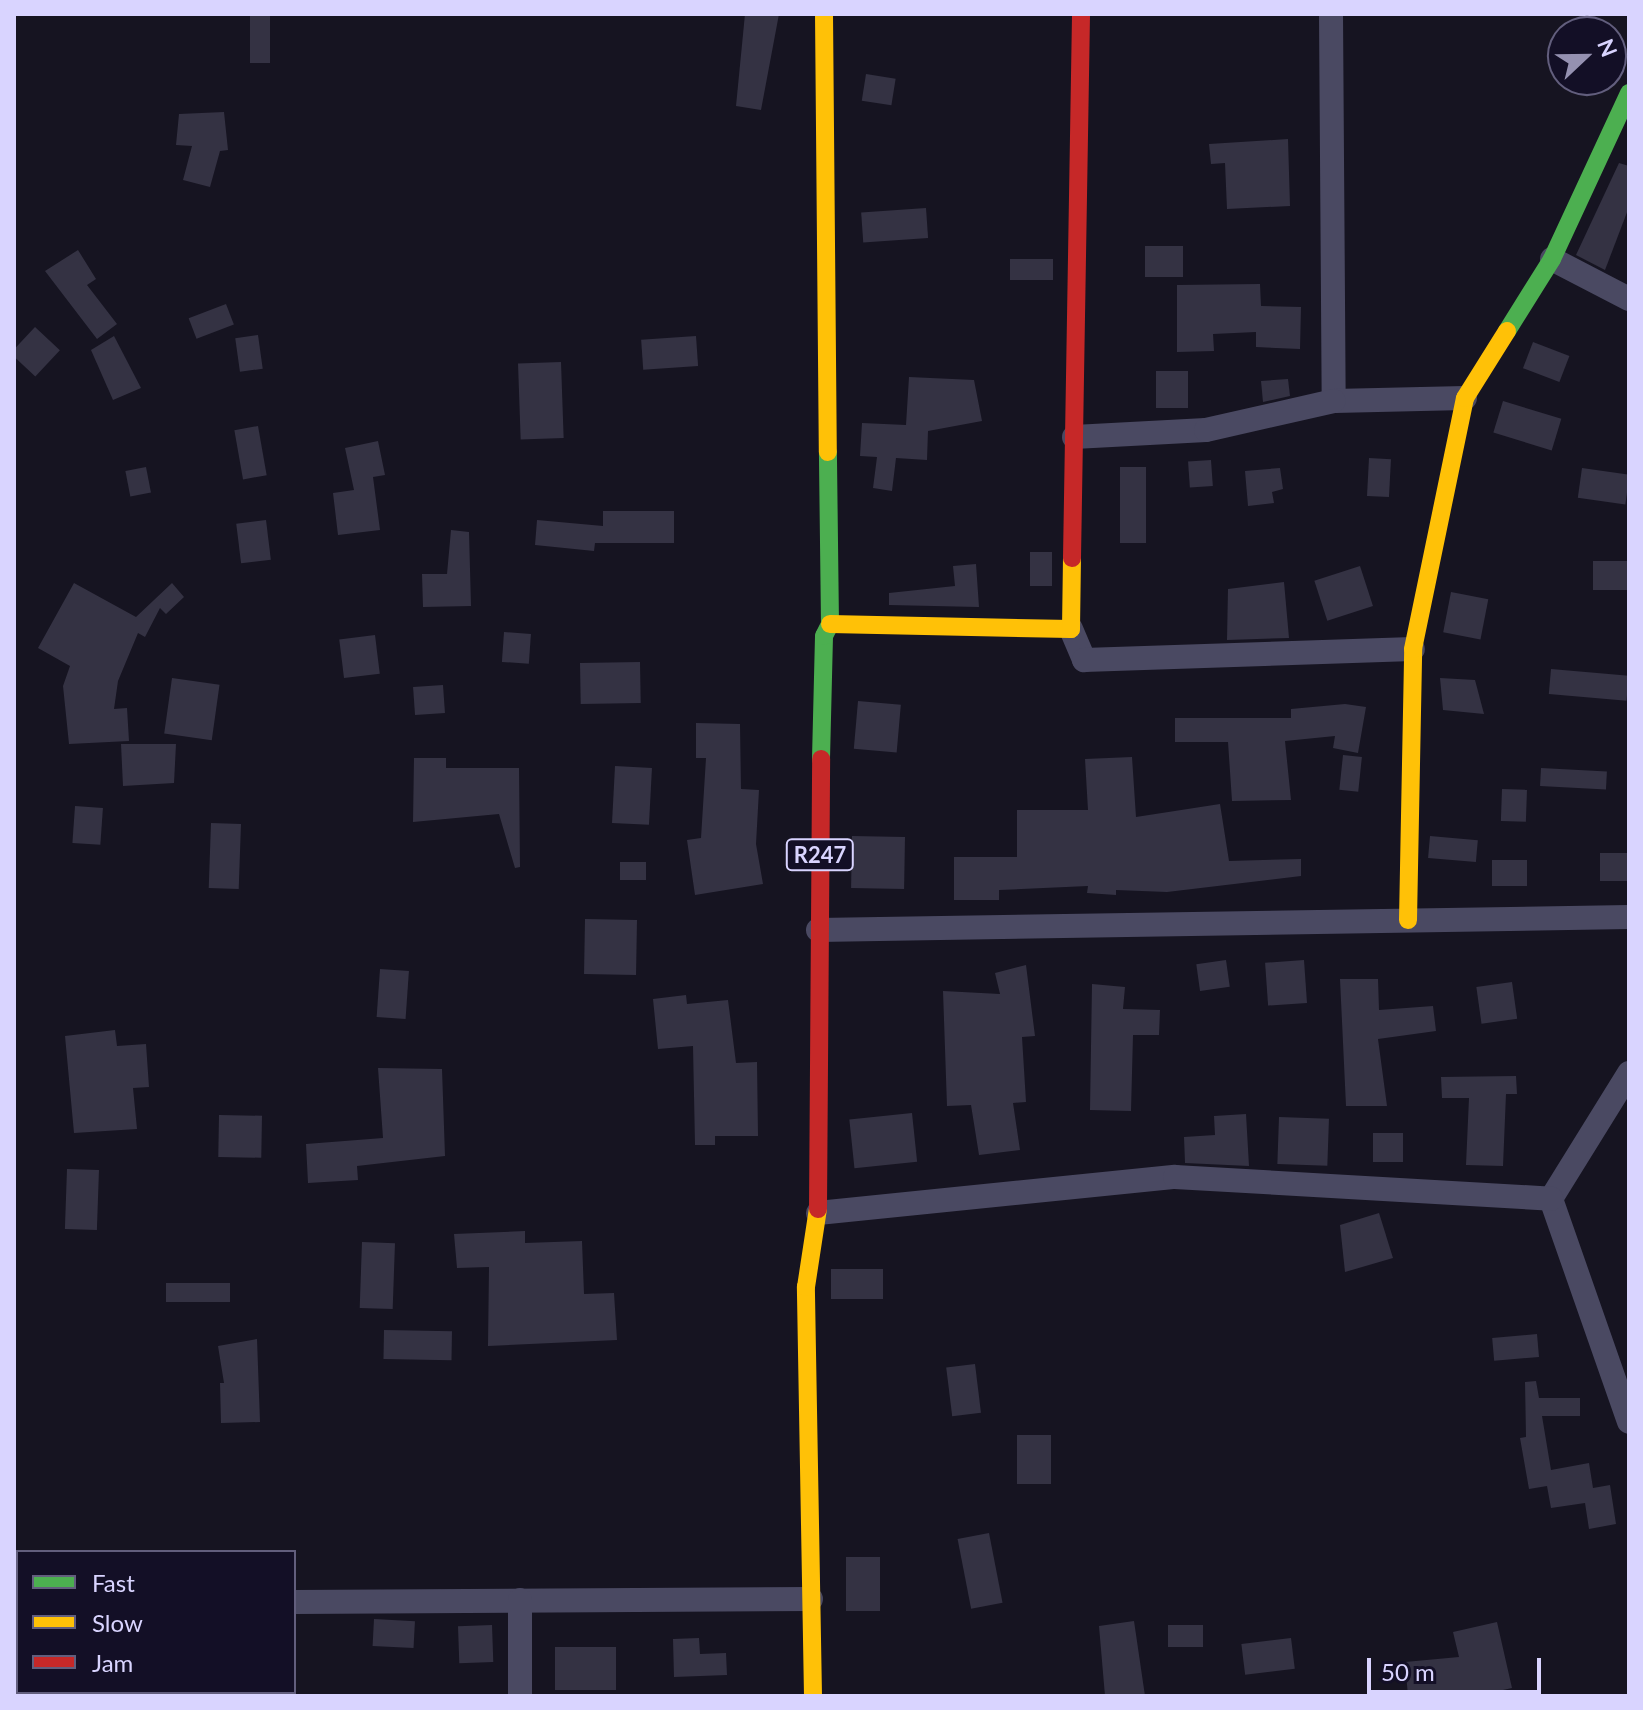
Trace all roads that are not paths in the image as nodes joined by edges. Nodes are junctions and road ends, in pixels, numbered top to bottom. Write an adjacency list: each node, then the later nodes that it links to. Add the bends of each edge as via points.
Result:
1 (824, 14): 10 (street, R247)
2 (1081, 14): 9 (street)
3 (1331, 14): 8 (street)
4 (1629, 93): 5 (street)
5 (1552, 259): 6 (street); 7 (street)
6 (1629, 299)
7 (1465, 398): 8 (street); 12 (street)
8 (1334, 401): 9 (street, via 1206,430)
9 (1074, 437): 11 (street)
10 (830, 624): 11 (street); 15 (street, R247, via 824,636)
11 (1071, 629): 12 (street, via 1084,660)
12 (1413, 649): 14 (street)
13 (1629, 917): 14 (street)
14 (1408, 920): 15 (street)
15 (818, 930): 18 (street, R247)
16 (1629, 1073): 17 (street)
17 (1551, 1199): 18 (street, via 1175,1177); 19 (street)
18 (818, 1213): 20 (street, R247, via 806,1287)
19 (1629, 1422)
20 (811, 1599): 21 (street); 24 (street, R247)
21 (520, 1600): 22 (street); 23 (street)
22 (296, 1602)
23 (520, 1696)
24 (813, 1696)

